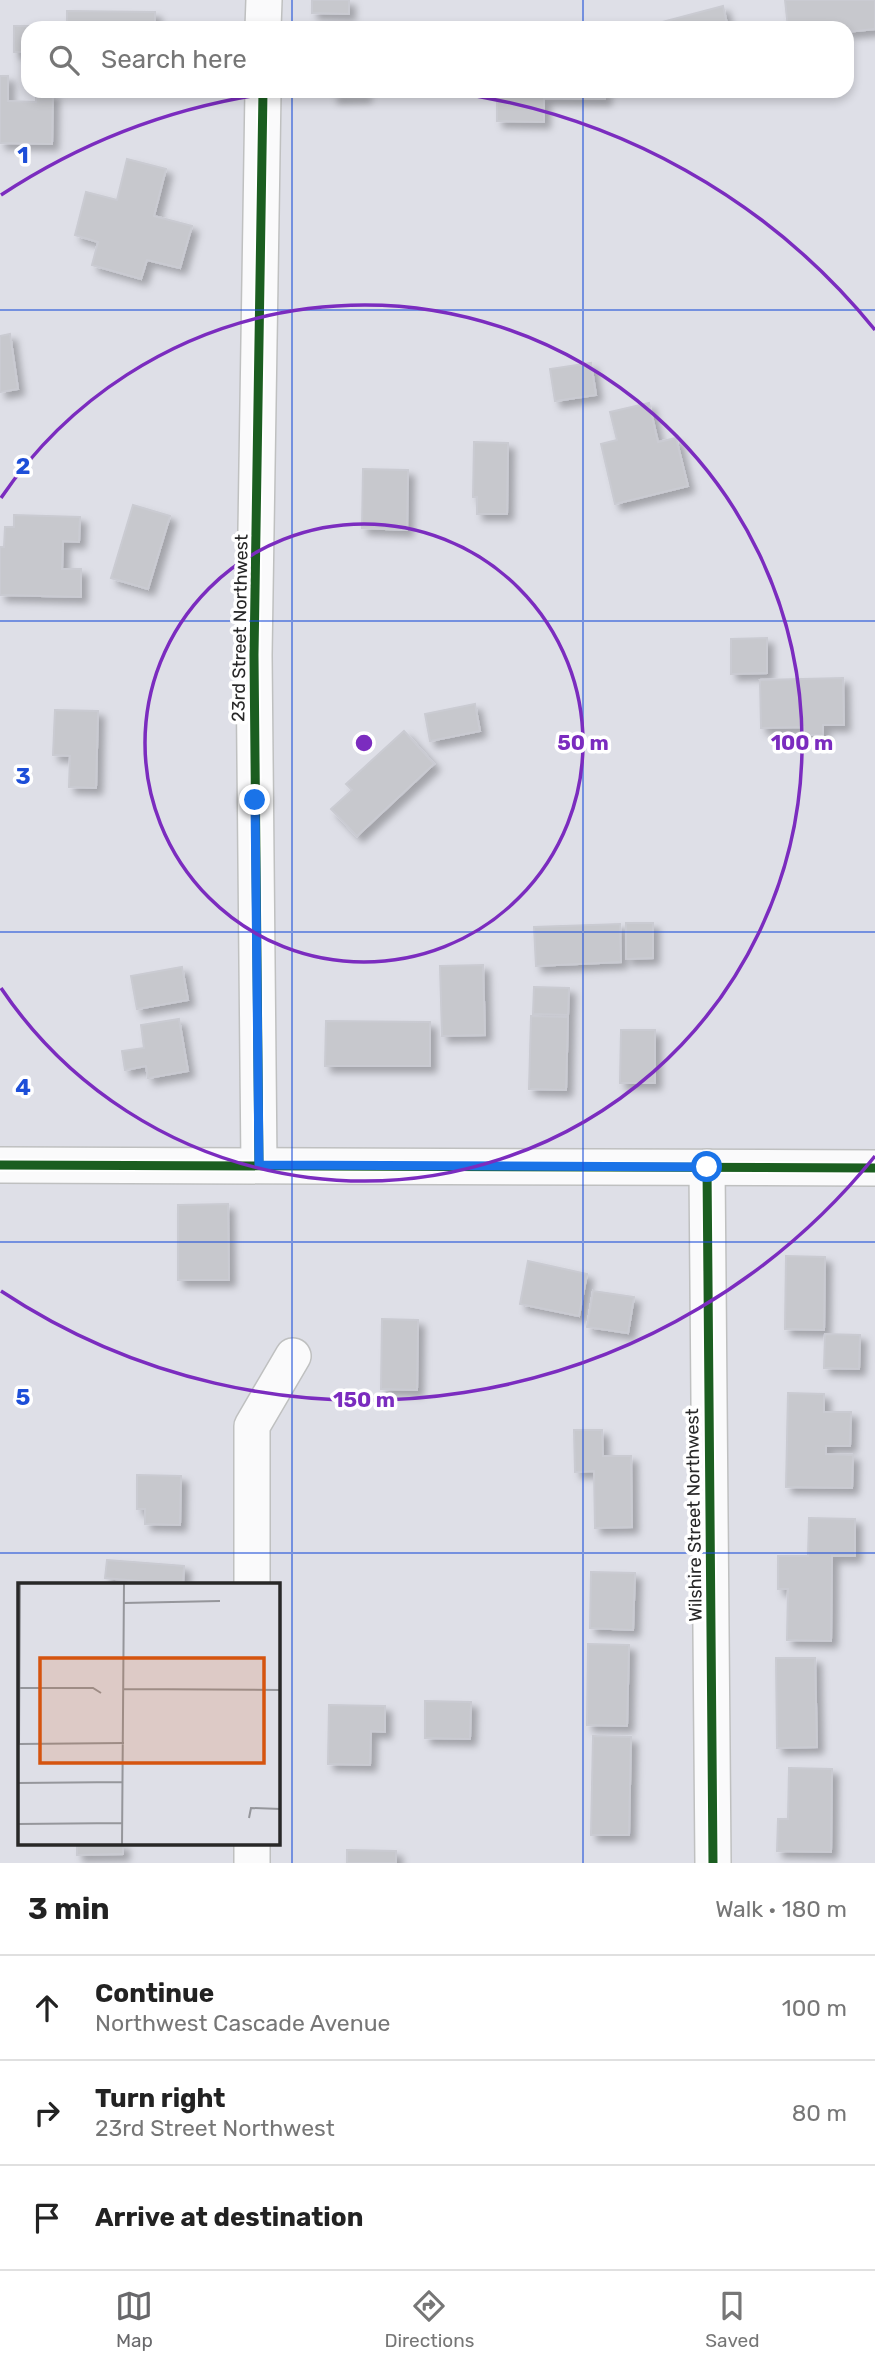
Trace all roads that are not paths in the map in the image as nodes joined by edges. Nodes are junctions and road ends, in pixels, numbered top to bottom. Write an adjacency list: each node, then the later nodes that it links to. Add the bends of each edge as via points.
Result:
1 (264, 0): 2 (street)
2 (263, 21)
3 (263, 98): 5 (street, 23rd Street Northwest, via 254,655)
4 (0, 1165): 5 (street)
5 (259, 1165): 6 (street)
6 (707, 1167): 7 (street); 10 (street, Wilshire Street Northwest)
7 (875, 1168)
8 (293, 1356): 9 (street, via 252,1426)
9 (252, 1583)
10 (713, 1863)

